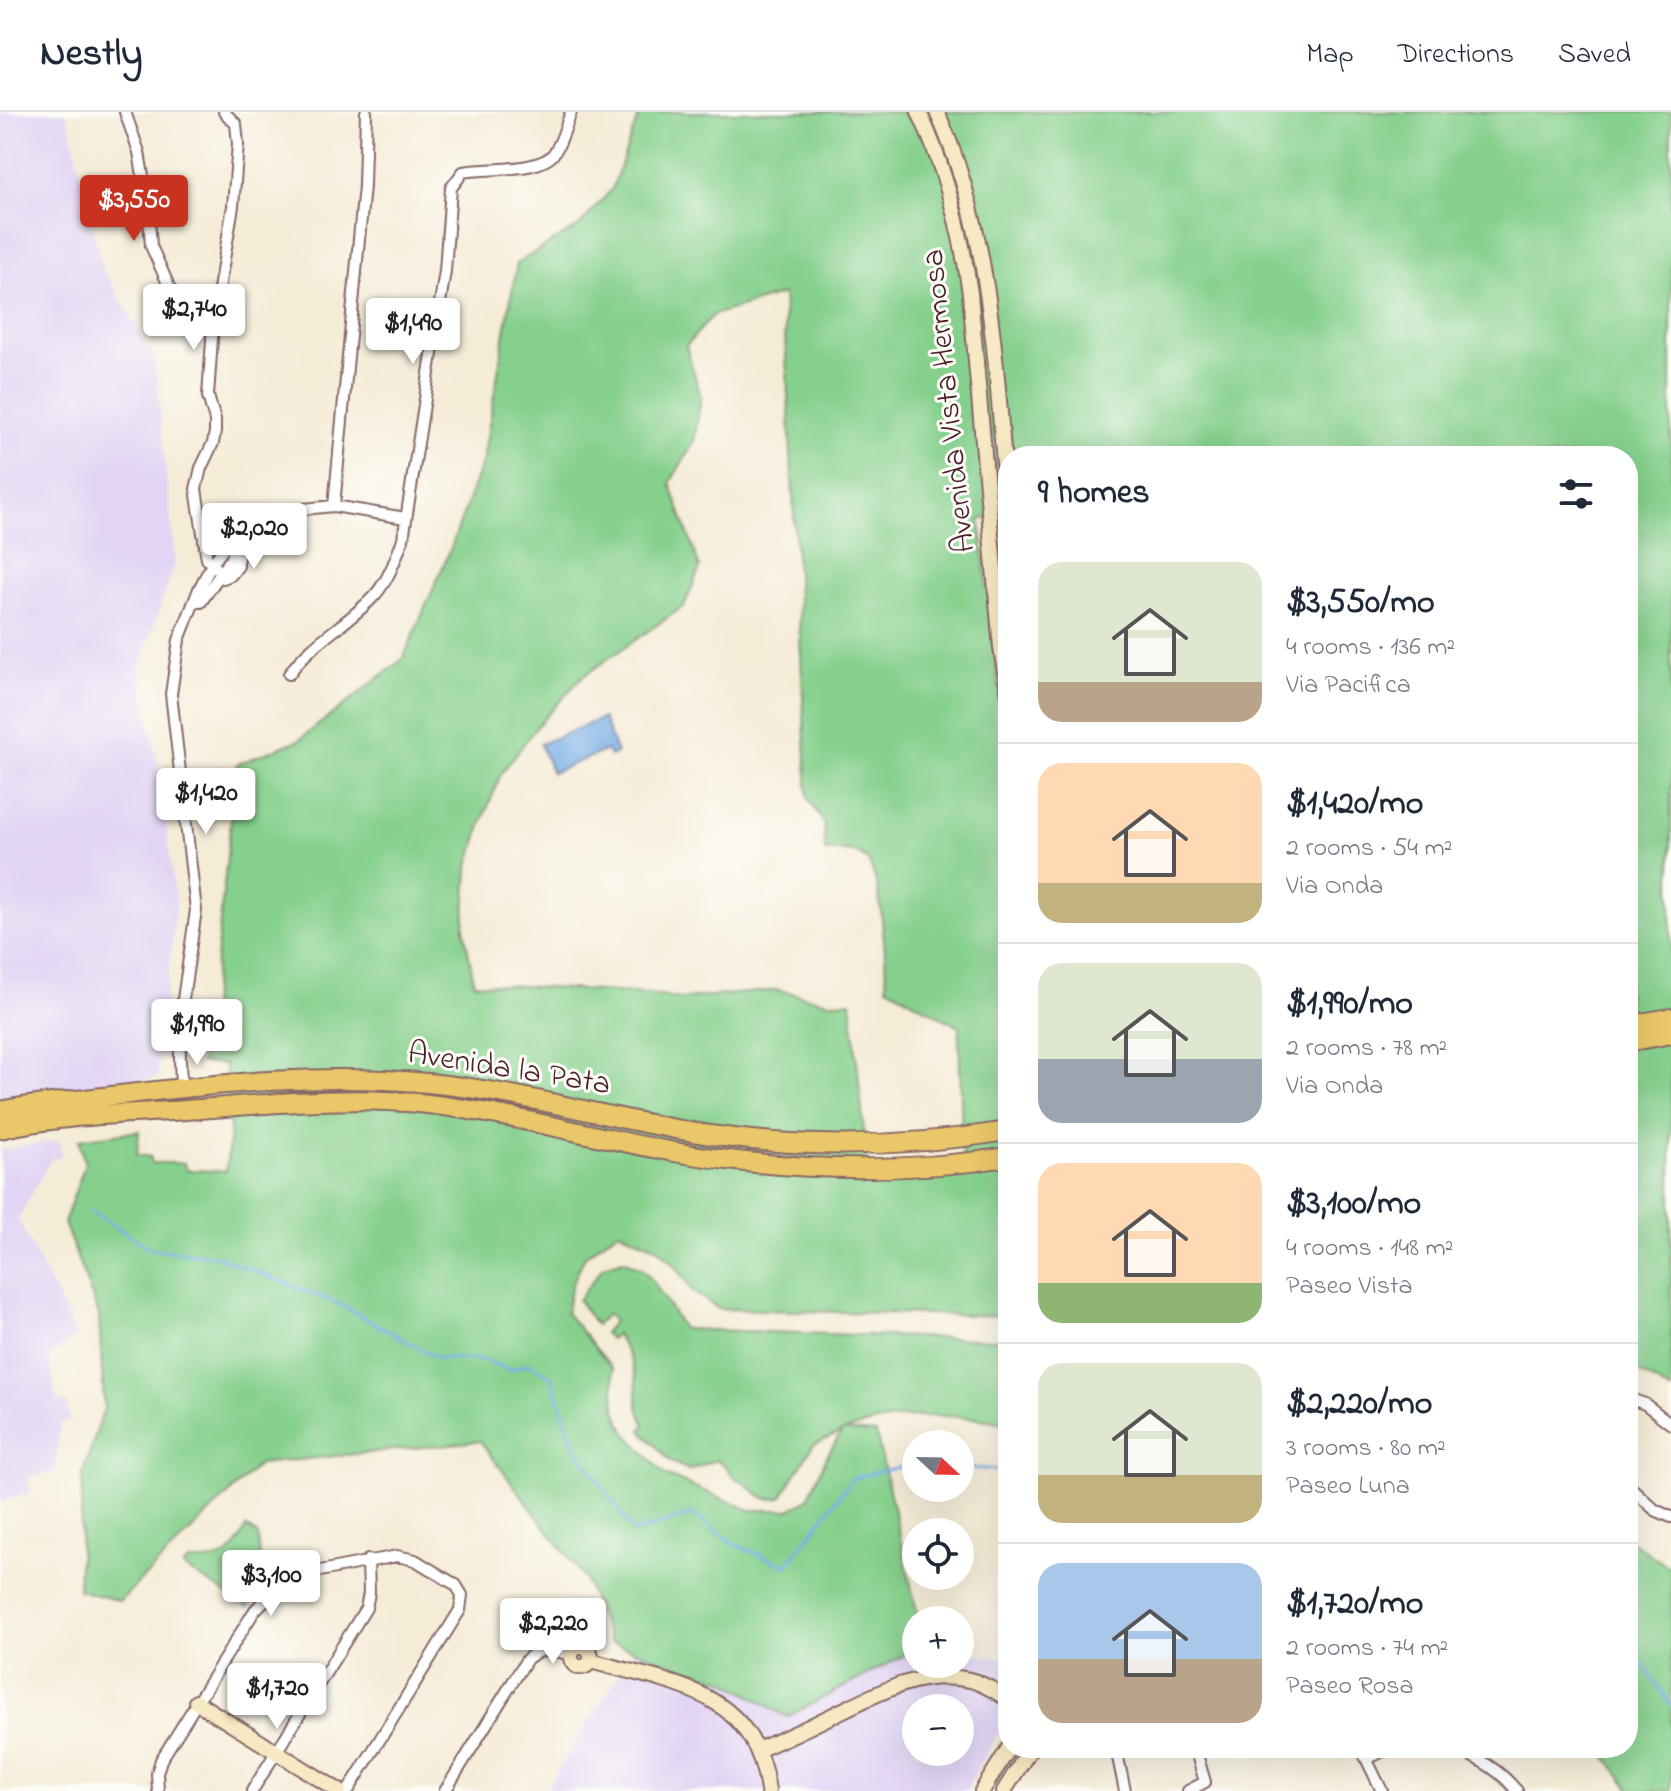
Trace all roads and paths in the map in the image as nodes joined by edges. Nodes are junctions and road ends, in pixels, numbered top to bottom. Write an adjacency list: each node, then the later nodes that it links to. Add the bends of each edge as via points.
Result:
1 (125, 112): 7 (street, via 139,152 151,246 181,306)
2 (224, 112): 7 (street, via 236,124 238,144)
3 (366, 112): 9 (street)
4 (571, 112): 10 (street, via 548,161 463,172 451,188 445,271)
5 (919, 112): 16 (main road, Avenida Vista Hermosa, via 962,237)
6 (937, 112): 8 (main road, Avenida Vista Hermosa, via 966,190 988,290)
7 (213, 325): 14 (street, via 208,396 215,432 196,489)
8 (1002, 446)
9 (334, 506): 10 (street); 11 (street, via 275,517)
10 (405, 518): 18 (street, via 394,565 376,594 302,656)
11 (250, 531): 12 (street, via 239,533); 13 (street)
12 (225, 547): 13 (street); 14 (street)
13 (235, 554): 15 (street)
14 (212, 564): 15 (street); 17 (street)
15 (223, 574): 17 (street)
16 (998, 613)
17 (188, 619): 23 (street, via 179,640 171,694 196,910 179,1027)
18 (289, 674)
19 (1671, 1018): 20 (highway)
20 (1638, 1023)
21 (1671, 1034): 22 (highway)
22 (1638, 1040)
23 (181, 1088): 24 (highway, Avenida la Pata); 25 (highway, via 175,1100 152,1102); 27 (highway, Avenida la Pata, via 324,1079 427,1083 534,1098 724,1137 816,1145 954,1140)
24 (0, 1111)
25 (148, 1112): 26 (highway, Avenida la Pata); 28 (highway, Avenida la Pata, via 318,1101 425,1104 736,1161 883,1167)
26 (0, 1129)
27 (998, 1133)
28 (998, 1158)
29 (1638, 1402): 30 (street)
30 (1671, 1424)
31 (1638, 1494): 32 (street)
32 (1671, 1517)
33 (368, 1560): 36 (street, via 305,1574 278,1587 255,1610); 38 (street, via 366,1608); 49 (street, via 415,1560 456,1585 462,1595 460,1610)
34 (571, 1655): 37 (main road, via 577,1667 591,1661 708,1697 733,1714); 50 (street, via 550,1649 527,1659)
35 (998, 1693): 37 (main road, via 969,1679 916,1680)
36 (196, 1702): 38 (main road); 46 (street, via 161,1760)
37 (758, 1750): 51 (main road)
38 (276, 1752): 47 (street); 48 (main road)
39 (1003, 1758): 52 (main road)
40 (1025, 1758): 53 (main road)
41 (1118, 1758): 54 (street)
42 (1198, 1758): 45 (street)
43 (1475, 1758): 57 (street)
44 (1367, 1759): 56 (street)
45 (1208, 1787): 55 (street)
46 (158, 1791)
47 (252, 1791)
48 (339, 1791)
49 (348, 1791)
50 (445, 1791)
51 (768, 1791)
52 (982, 1791)
53 (1004, 1791)
54 (1125, 1791)
55 (1188, 1791)
56 (1382, 1791)
57 (1517, 1791)

